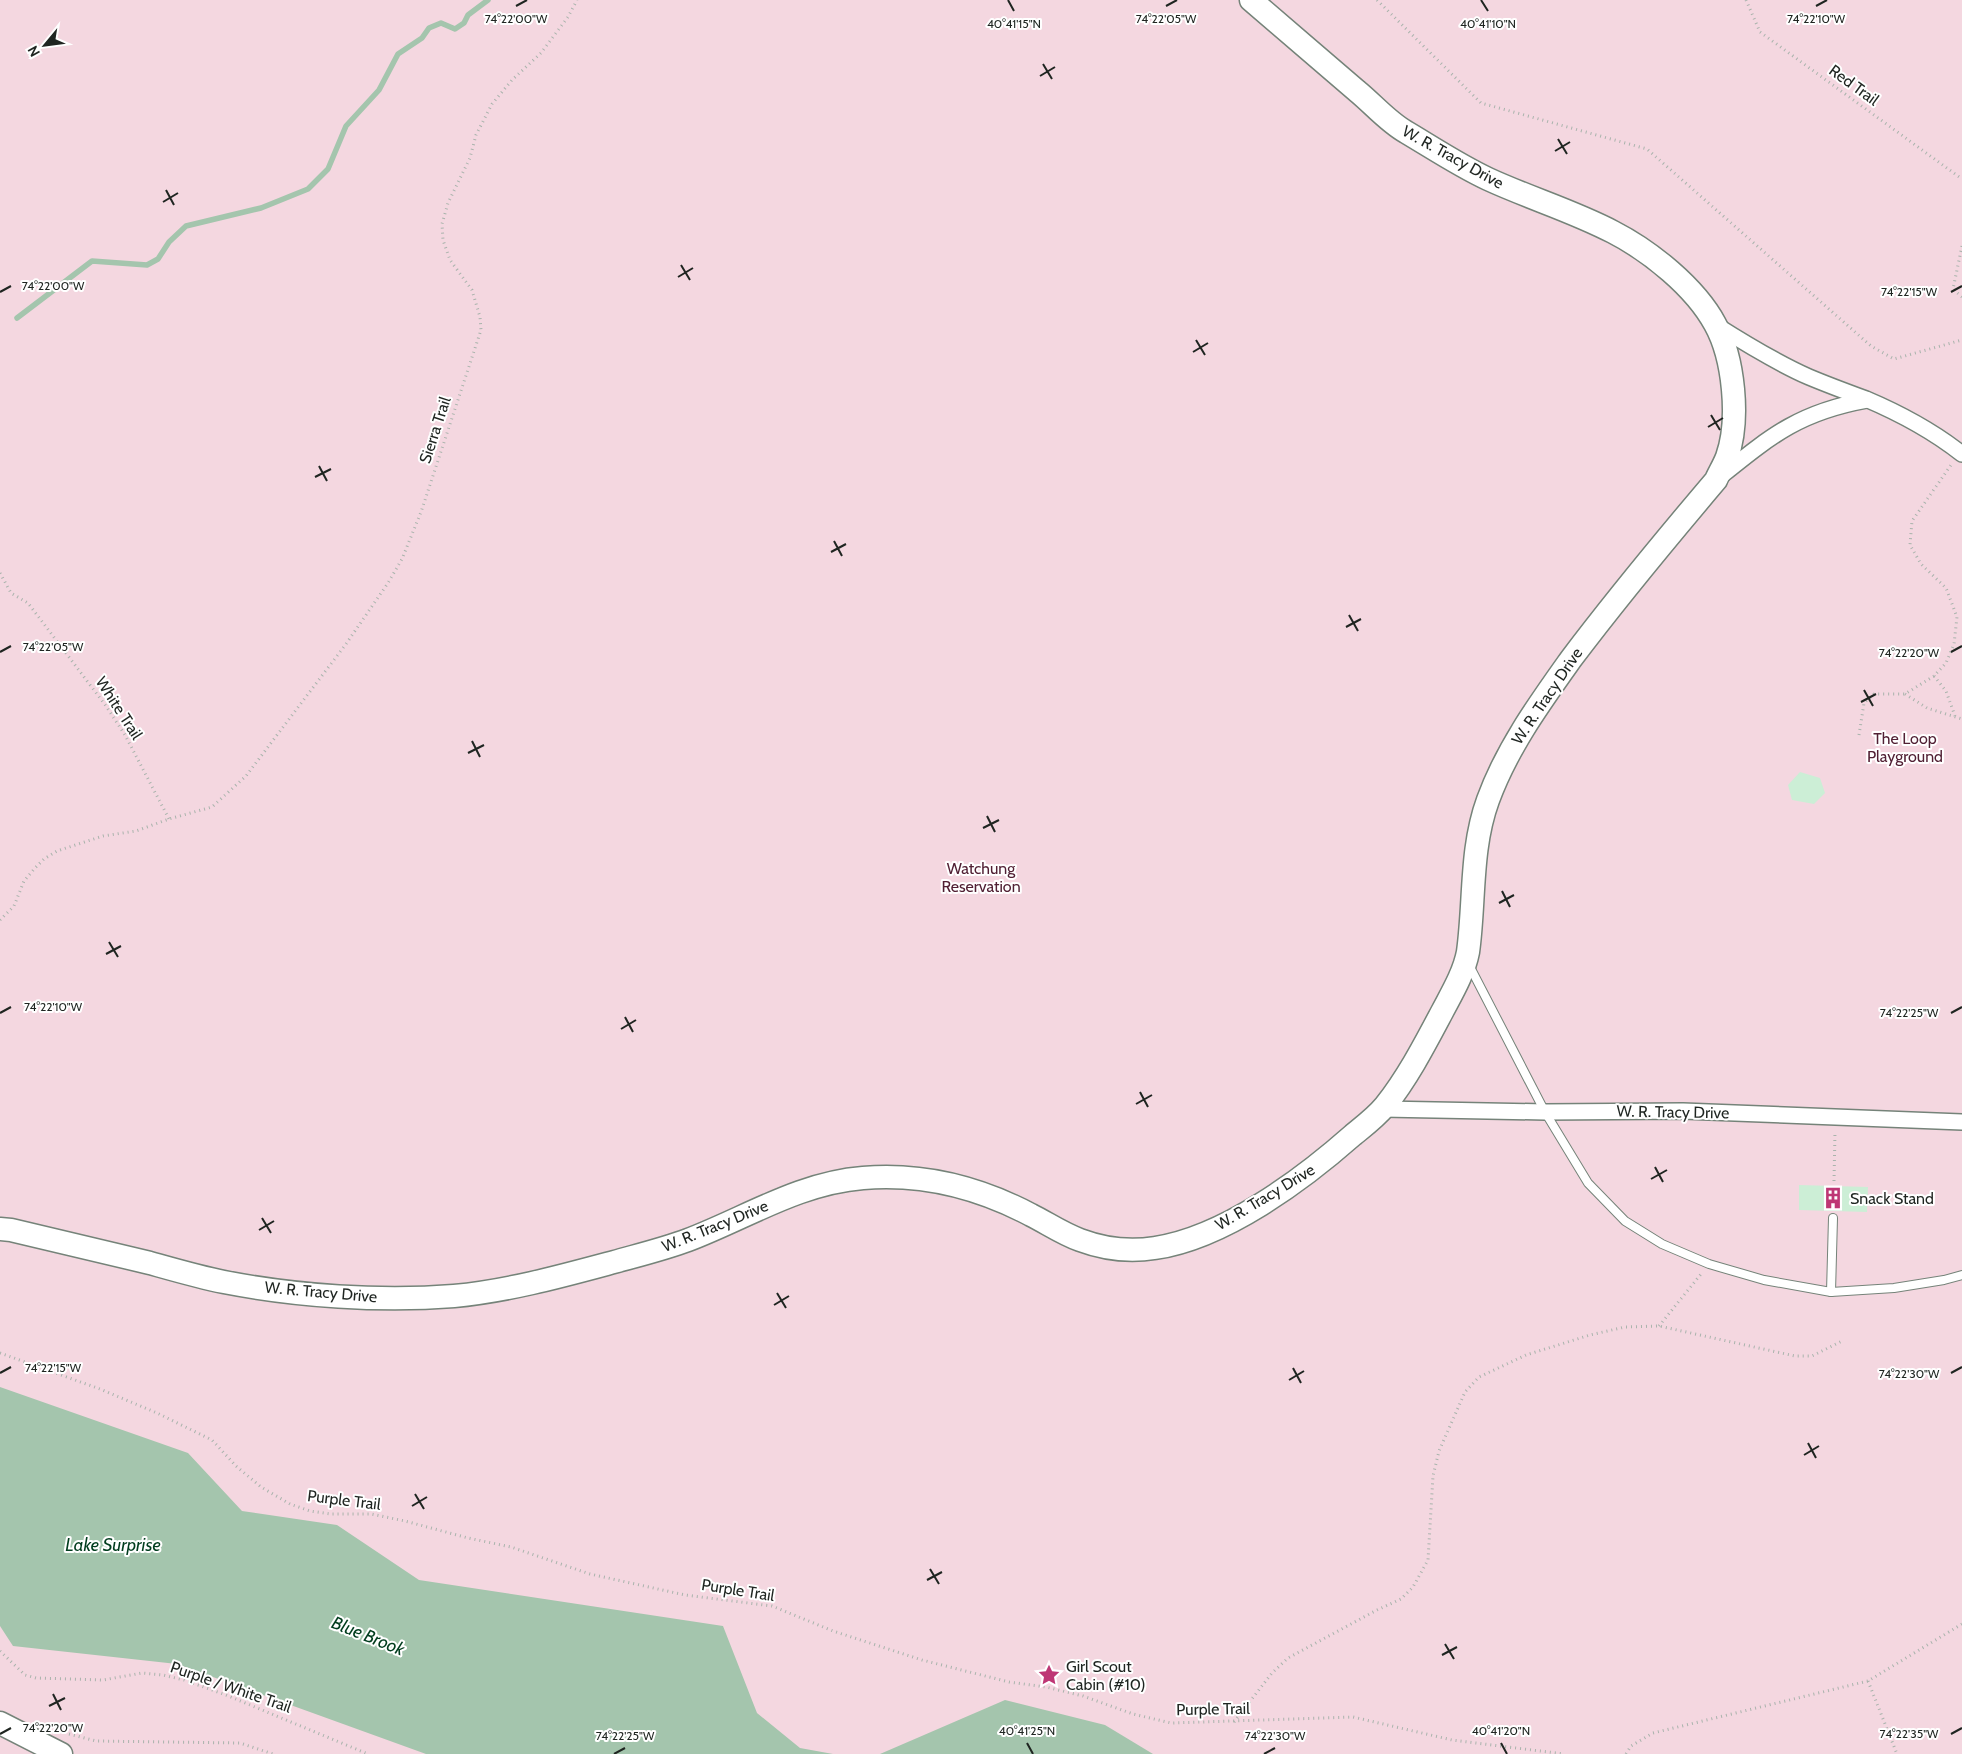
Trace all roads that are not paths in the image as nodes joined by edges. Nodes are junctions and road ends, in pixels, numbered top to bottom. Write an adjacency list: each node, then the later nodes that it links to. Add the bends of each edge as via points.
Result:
1 (1251, 0): 2 (street, W. R. Tracy Drive, via 1403,130 1487,179 1614,232 1680,280)
2 (1716, 325): 3 (street, W. R. Tracy Drive, via 1808,377); 5 (street, W. R. Tracy Drive, via 1731,374 1734,403 1727,456)
3 (1868, 400): 4 (street, W. R. Tracy Drive, via 1930,432); 5 (street, W. R. Tracy Drive, via 1803,418 1764,442)
4 (1961, 453)
5 (1716, 480): 6 (street, W. R. Tracy Drive, via 1607,611 1530,715 1514,745 1488,798 1480,826)
6 (1467, 961): 7 (street, W. R. Tracy Drive, via 1418,1059); 8 (lane)
7 (1383, 1109): 8 (street, W. R. Tracy Drive); 11 (street, W. R. Tracy Drive, via 1323,1162 1265,1201 1184,1242 1155,1248 1105,1248 1074,1239 986,1194 930,1179 894,1177 826,1183 653,1251 540,1281 456,1296 390,1298 325,1295 225,1282)
8 (1545, 1112): 9 (street, W. R. Tracy Drive, via 1683,1111); 13 (lane, via 1588,1183 1625,1221 1662,1244 1709,1264 1764,1280)
9 (1962, 1122)
10 (1834, 1218): 13 (lane)
11 (0, 1229)
12 (1962, 1275): 13 (lane, via 1894,1288)
13 (1830, 1292)
14 (0, 1723): 15 (street)
15 (62, 1743)

